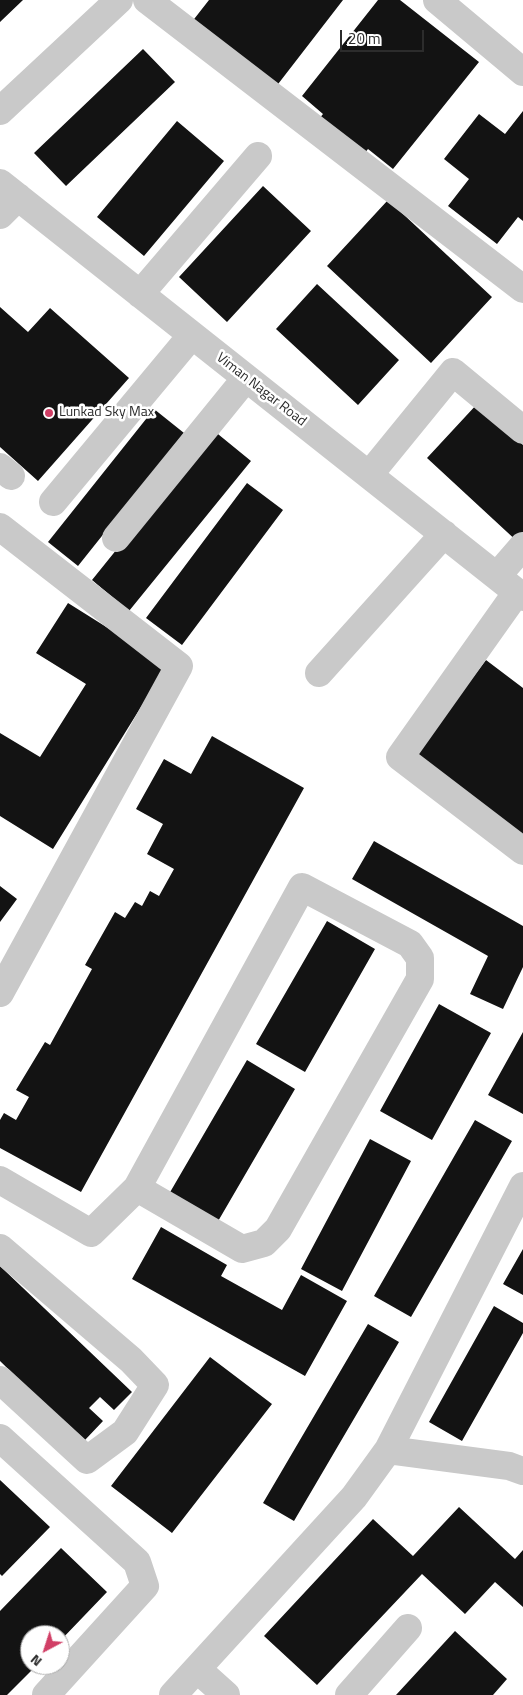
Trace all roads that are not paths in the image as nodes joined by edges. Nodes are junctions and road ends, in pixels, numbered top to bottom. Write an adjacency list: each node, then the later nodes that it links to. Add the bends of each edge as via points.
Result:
1 (118, 0): 5 (street)
2 (147, 0): 8 (street)
3 (437, 0): 4 (street)
4 (523, 72)
5 (0, 111)
6 (258, 156): 9 (street)
7 (6, 198): 9 (street, Viman Nagar Road)
8 (523, 289)
9 (140, 294): 10 (street, Viman Nagar Road)
10 (192, 336): 11 (street, Viman Nagar Road); 14 (street)
11 (246, 378): 13 (street, Viman Nagar Road); 17 (street)
12 (523, 430): 13 (street, via 453,372)
13 (369, 475): 16 (street, Viman Nagar Road)
14 (53, 502)
15 (0, 527): 22 (street, via 179,666)
16 (444, 534): 19 (street, Viman Nagar Road); 20 (street)
17 (116, 538)
18 (523, 546): 19 (street)
19 (512, 588): 21 (street, via 400,756)
20 (319, 673)
21 (523, 851)
22 (0, 993)
23 (0, 1180): 25 (street, via 90,1233)
24 (523, 1186): 29 (street)
25 (137, 1188): 25 (street, via 242,1249 264,1244 278,1229 420,979 420,958 410,944 302,886)
26 (0, 1248): 27 (street, via 131,1360 155,1385 125,1432 87,1460)
27 (0, 1380)
28 (0, 1438): 33 (street, via 137,1562 145,1586)
29 (388, 1450): 30 (street, via 509,1466); 32 (street, via 354,1497)
30 (523, 1471)
31 (408, 1628): 36 (street)
32 (197, 1669): 34 (street); 35 (street)
33 (46, 1695)
34 (173, 1695)
35 (226, 1695)
36 (349, 1695)

